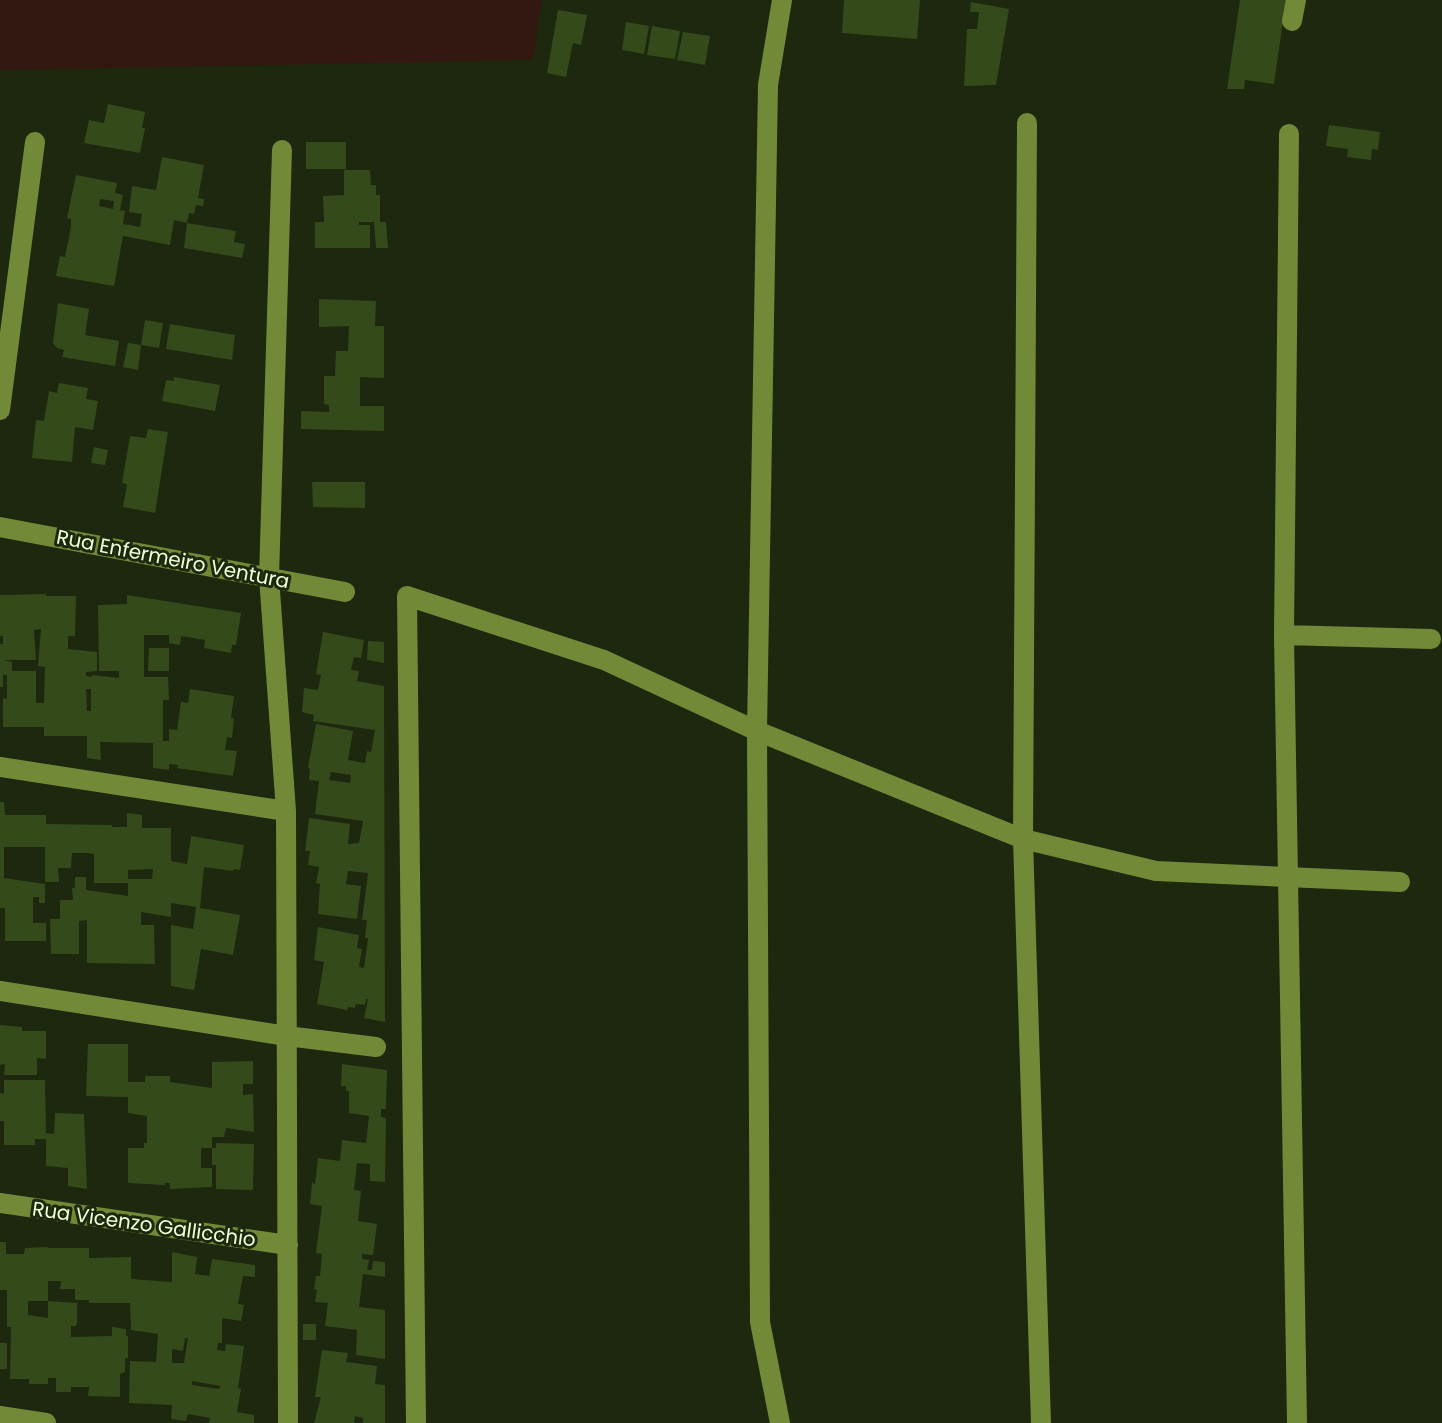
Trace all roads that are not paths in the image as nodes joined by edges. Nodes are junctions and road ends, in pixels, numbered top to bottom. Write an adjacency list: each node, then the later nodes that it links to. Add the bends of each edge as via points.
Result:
1 (782, 0): 14 (street, via 768,85)
2 (1296, 0): 3 (street)
3 (1292, 21)
4 (1027, 123): 17 (street)
5 (1289, 134): 12 (street)
6 (35, 142): 8 (street)
7 (282, 150): 10 (street)
8 (0, 410)
9 (0, 527): 10 (street, Rua Enfermeiro Ventura)
10 (269, 577): 11 (street, Rua Enfermeiro Ventura); 16 (street)
11 (345, 592)
12 (1284, 635): 13 (street); 18 (street)
13 (1431, 639)
14 (757, 731): 17 (street); 28 (street, via 604,660 407,596); 29 (street, via 760,1322)
15 (0, 767): 16 (street)
16 (286, 811): 21 (street)
17 (1023, 839): 18 (street, via 1156,871); 30 (street)
18 (1289, 877): 19 (street); 31 (street)
19 (1400, 882)
20 (0, 991): 21 (street)
21 (287, 1036): 22 (street); 24 (street)
22 (376, 1047)
23 (0, 1203): 24 (street, Rua Vicenzo Gallicchio)
24 (288, 1245): 27 (street)
25 (0, 1416): 26 (street)
26 (46, 1423)
27 (288, 1423)
28 (416, 1423)
29 (780, 1423)
30 (1041, 1423)
31 (1297, 1423)

